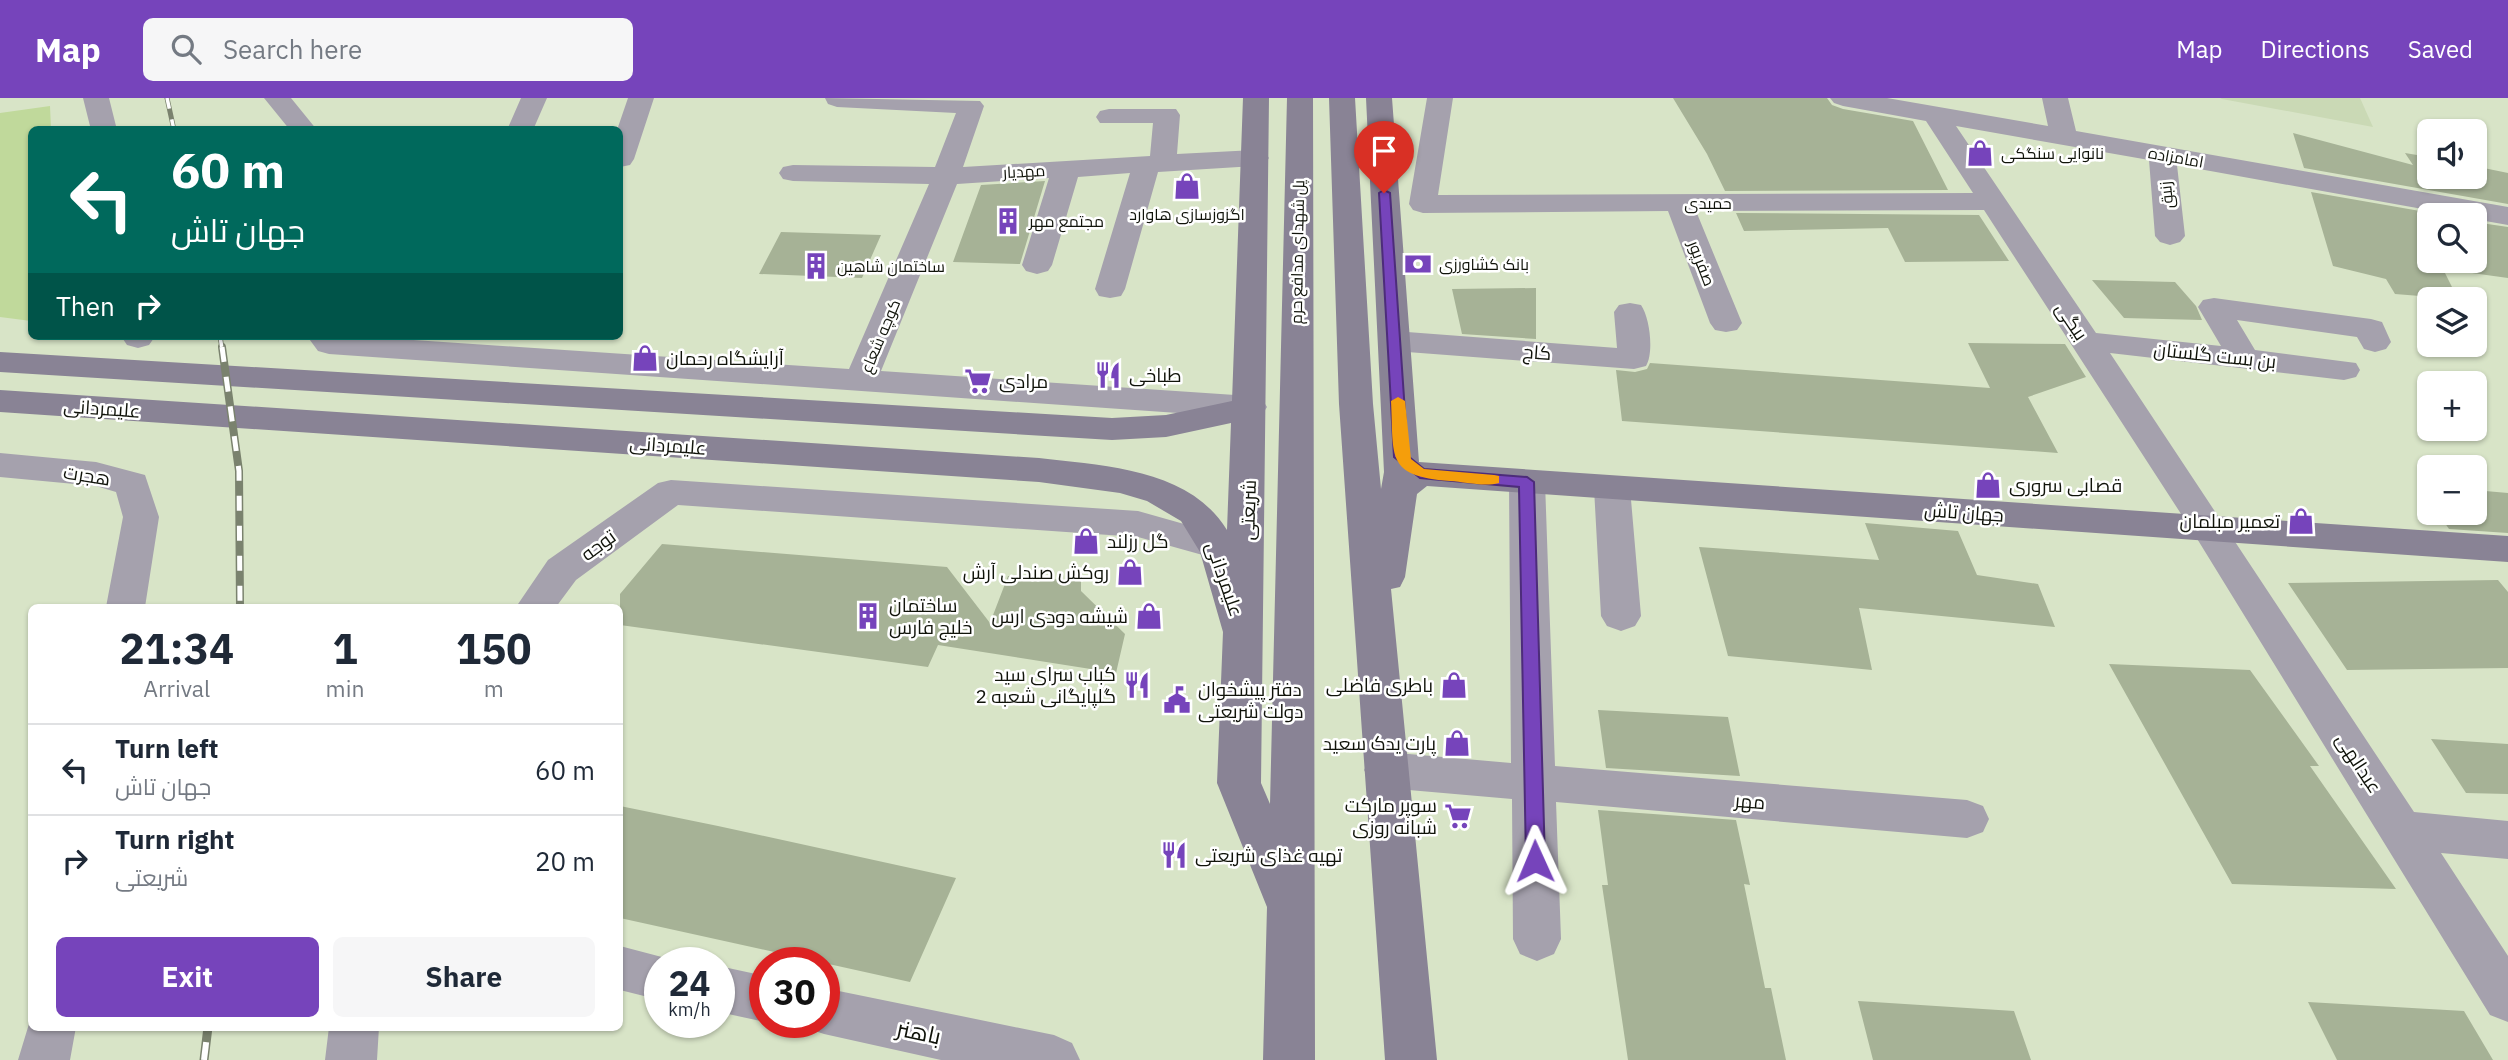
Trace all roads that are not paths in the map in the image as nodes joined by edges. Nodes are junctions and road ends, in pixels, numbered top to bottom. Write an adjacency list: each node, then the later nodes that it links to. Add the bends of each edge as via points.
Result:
1 (96, 98): 17 (street)
2 (277, 98): 18 (street)
3 (534, 98): 19 (street)
4 (641, 98): 21 (street)
5 (1256, 98): 23 (main road, شریعتی)
6 (1300, 98): 46 (main road, پل شهدای مدافع حرم)
7 (1342, 98): 59 (main road, via 1356,404)
8 (1379, 98): 37 (main road)
9 (1440, 98): 29 (street, حمیدی, via 1423,204)
10 (1843, 98): 15 (street, امامزاده)
11 (2055, 98): 20 (street)
12 (2060, 98): 14 (street)
13 (837, 99): 27 (street, کوچه شعاع, via 971,106)
14 (2069, 99)
15 (1935, 114): 20 (street, امامزاده); 28 (street, بیگی)
16 (1109, 117): 24 (street, via 1167,115)
17 (103, 126)
18 (301, 126)
19 (522, 126)
20 (2064, 137): 22 (street, امامزاده)
21 (623, 150)
22 (2162, 155): 30 (street, امامزاده); 31 (street, زنبق)
23 (1255, 158): 24 (street, مهدیار); 47 (main road, شریعتی)
24 (1155, 164): 25 (street, مهدیار); 33 (street)
25 (1066, 169): 27 (street, مهدیار); 32 (street)
26 (793, 173): 27 (street, مهدیار)
27 (946, 176): 44 (street, کوچه شعاع)
28 (1993, 201): 29 (street, حمیدی); 38 (street, بیگی)
29 (1679, 203): 35 (street, صفرپور)
30 (2508, 216)
31 (2170, 236)
32 (1037, 265)
33 (1110, 289)
34 (1630, 312): 37 (street, کاج, via 1634,359)
35 (1726, 323)
36 (326, 340): 40 (street)
37 (1394, 341): 49 (main road)
38 (2085, 341): 41 (street, بن بست گلستان); 52 (street, بیگی)
39 (2375, 342): 41 (street, via 2371,329 2214,307)
40 (552, 348): 44 (street)
41 (2244, 359): 43 (street, بن بست گلستان)
42 (0, 362): 47 (main road, علیمردانی, via 1112,429 1191,425)
43 (2344, 370)
44 (861, 380): 47 (street)
45 (0, 401): 53 (main road, علیمردانی, via 1039,470 1122,482 1161,495 1196,513)
46 (1295, 406): 65 (main road, شریعتی)
47 (1250, 407): 58 (main road, شریعتی)
48 (0, 465): 55 (street, هجرت, via 96,474 132,484 141,517)
49 (1407, 473): 50 (main road, جهان تاش); 59 (main road)
50 (1527, 482): 51 (main road, جهان تاش); 61 (street)
51 (1612, 488): 52 (main road, جهان تاش); 57 (street)
52 (2209, 528): 54 (main road, جهان تاش); 63 (street, عبدالهی)
53 (1217, 546): 56 (street, توجه, via 1138,524 671,492 562,570); 58 (main road, علیمردانی)
54 (2508, 549)
55 (126, 604)
56 (537, 604)
57 (1620, 616)
58 (1244, 637): 65 (main road, شریعتی, via 1239,783)
59 (1376, 639): 60 (main road)
60 (1386, 770): 61 (street, مهر); 77 (main road)
61 (1533, 783): 62 (street, مهر); 66 (street)
62 (1967, 819)
63 (2402, 830): 64 (street); 69 (street, عبدالهی)
64 (2508, 840)
65 (1290, 911): 76 (main road, شریعتی)
66 (1537, 939)
67 (623, 969): 68 (street)
68 (644, 973)
69 (2508, 999)
70 (840, 1015): 75 (street, باهنر)
71 (50, 1031): 73 (street)
72 (354, 1031): 74 (street)
73 (44, 1060)
74 (351, 1060)
75 (1054, 1060)
76 (1289, 1060)
77 (1410, 1060)

